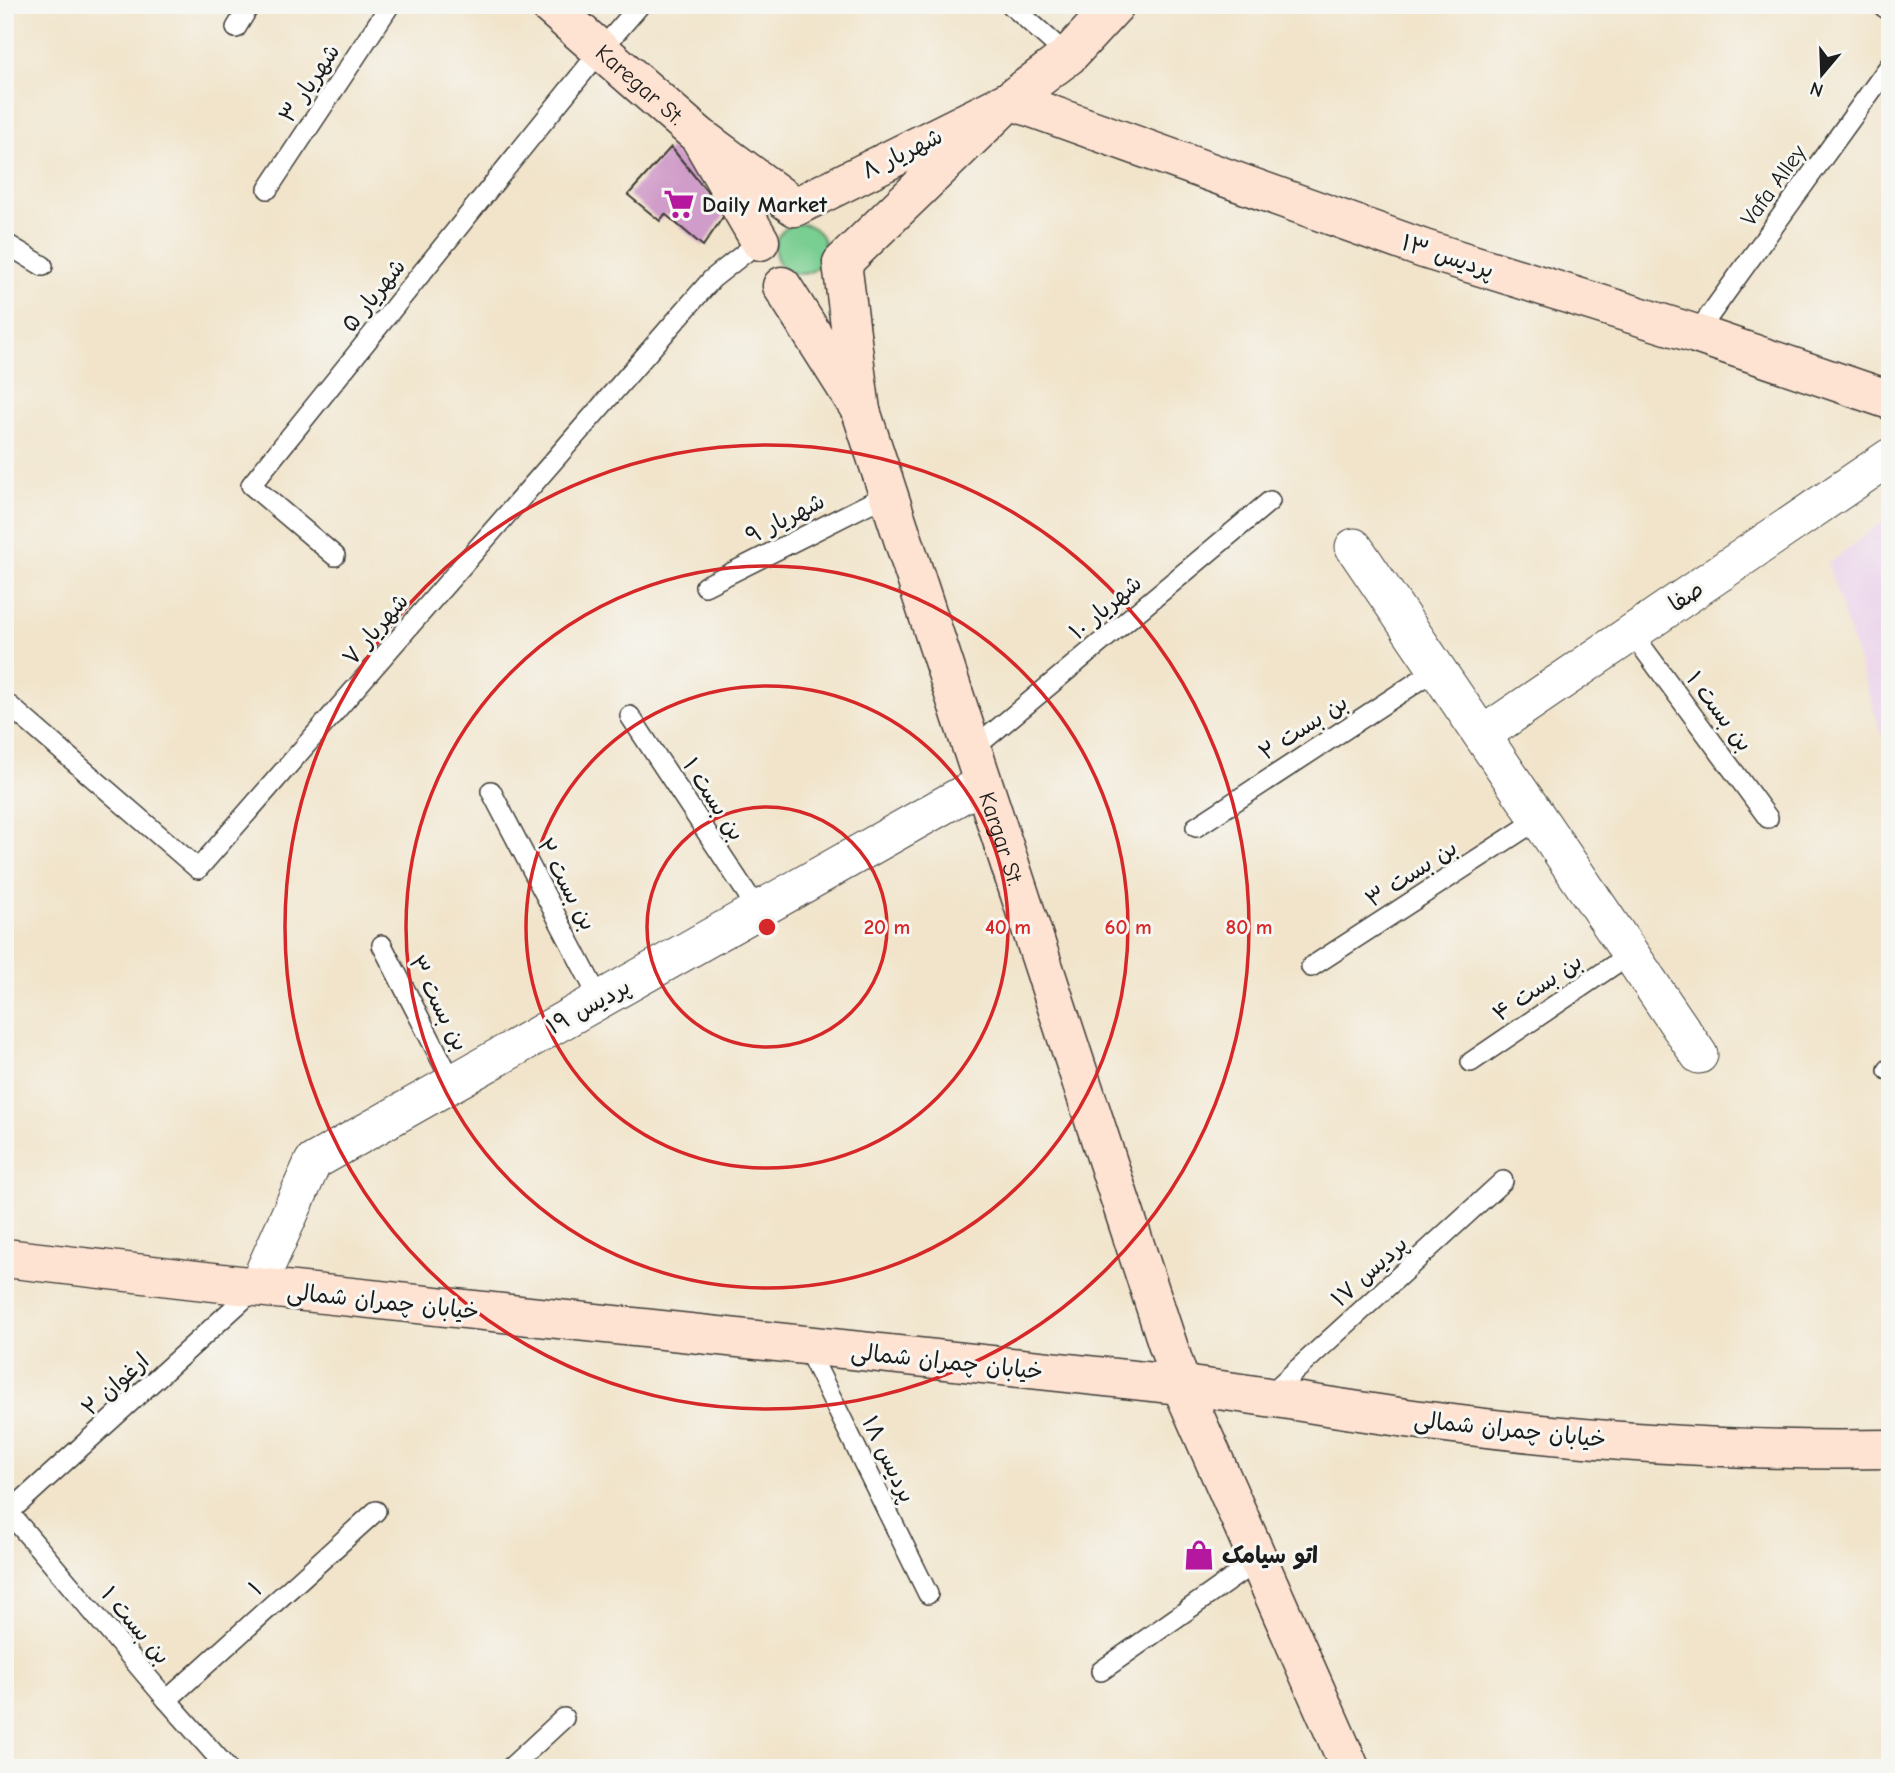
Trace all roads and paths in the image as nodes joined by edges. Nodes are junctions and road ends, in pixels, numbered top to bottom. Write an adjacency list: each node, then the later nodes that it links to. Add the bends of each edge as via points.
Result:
1 (250, 5): 9 (lane)
2 (390, 5): 15 (lane, شهریار ۳)
3 (549, 5): 10 (main road, Karegar St.)
4 (640, 5): 10 (lane)
5 (1011, 5): 11 (lane)
6 (1115, 5): 11 (main road, شهریار ۸)
7 (1881, 5): 8 (lane)
8 (1890, 10)
9 (236, 28)
10 (601, 50): 14 (main road, Karegar St.); 29 (lane, شهریار ۵, via 251,485)
11 (1068, 55): 13 (main road, شهریار ۸)
12 (1890, 65): 22 (lane, Vafa Alley)
13 (1010, 100): 16 (main road, شهریار ۸); 19 (main road, شهریار ۸); 22 (main road, پردیس ۱۳, via 1424,249)
14 (698, 136): 16 (main road); 17 (main road)
15 (268, 189)
16 (795, 207): 17 (main road, via 772,219); 19 (main road, via 824,212 835,222 845,249)
17 (760, 242): 21 (main road, via 764,267); 33 (lane, شهریار ۷, via 712,279 198,869)
18 (5, 243): 20 (lane)
19 (842, 263): 21 (main road, via 837,274 817,289); 24 (main road, Kargar St.)
20 (43, 266)
21 (782, 286): 24 (main road, Kargar St.)
22 (1696, 334): 23 (main road, پردیس ۱۳)
23 (1890, 400)
24 (861, 411): 26 (main road, Kargar St.)
25 (1890, 457): 31 (street, صفا)
26 (888, 494): 30 (lane, شهریار ۹); 36 (main road, Kargar St.)
27 (1270, 501): 36 (lane, شهریار ۱۰)
28 (1354, 547): 32 (street)
29 (335, 556)
30 (705, 586)
31 (1632, 633): 35 (street, صفا); 38 (lane, بن بست ۱)
32 (1437, 669): 35 (street); 40 (lane, بن بست ۲)
33 (10, 706)
34 (630, 716): 41 (lane, بن بست ۱)
35 (1482, 735): 39 (street)
36 (978, 766): 41 (street, پردیس ۱۹); 53 (main road, Kargar St.)
37 (491, 791): 45 (lane, بن بست ۲)
38 (1768, 818)
39 (1539, 819): 43 (street); 44 (lane, بن بست ۳)
40 (1196, 827)
41 (758, 910): 45 (street, پردیس ۱۹)
42 (382, 945): 48 (lane, بن بست ۳)
43 (1630, 954): 46 (street); 47 (lane, بن بست ۴)
44 (1311, 967)
45 (600, 1000): 48 (street, پردیس ۱۹)
46 (1699, 1055)
47 (1471, 1062)
48 (453, 1083): 51 (street, پردیس ۱۹, via 313,1162)
49 (1503, 1181): 54 (lane, پردیس ۱۷)
50 (5, 1258): 51 (main road, خیابان چمران شمالی)
51 (257, 1287): 52 (main road, خیابان چمران شمالی); 57 (lane, ارغوان ۲)
52 (806, 1346): 53 (main road, خیابان چمران شمالی); 59 (lane, پردیس ۱۸)
53 (1181, 1385): 54 (main road, خیابان چمران شمالی); 58 (main road, Kargar St.)
54 (1268, 1396): 55 (main road, خیابان چمران شمالی, via 1568,1437 1712,1447)
55 (1890, 1449)
56 (376, 1511): 61 (lane, ۱)
57 (7, 1512): 61 (lane, بن بست ۱)
58 (1258, 1560): 60 (lane); 65 (main road, Kargar St.)
59 (928, 1594)
60 (1101, 1671)
61 (167, 1700): 63 (lane, بن بست ۱)
62 (564, 1718): 64 (lane)
63 (228, 1768)
64 (510, 1768)
65 (1350, 1768)

